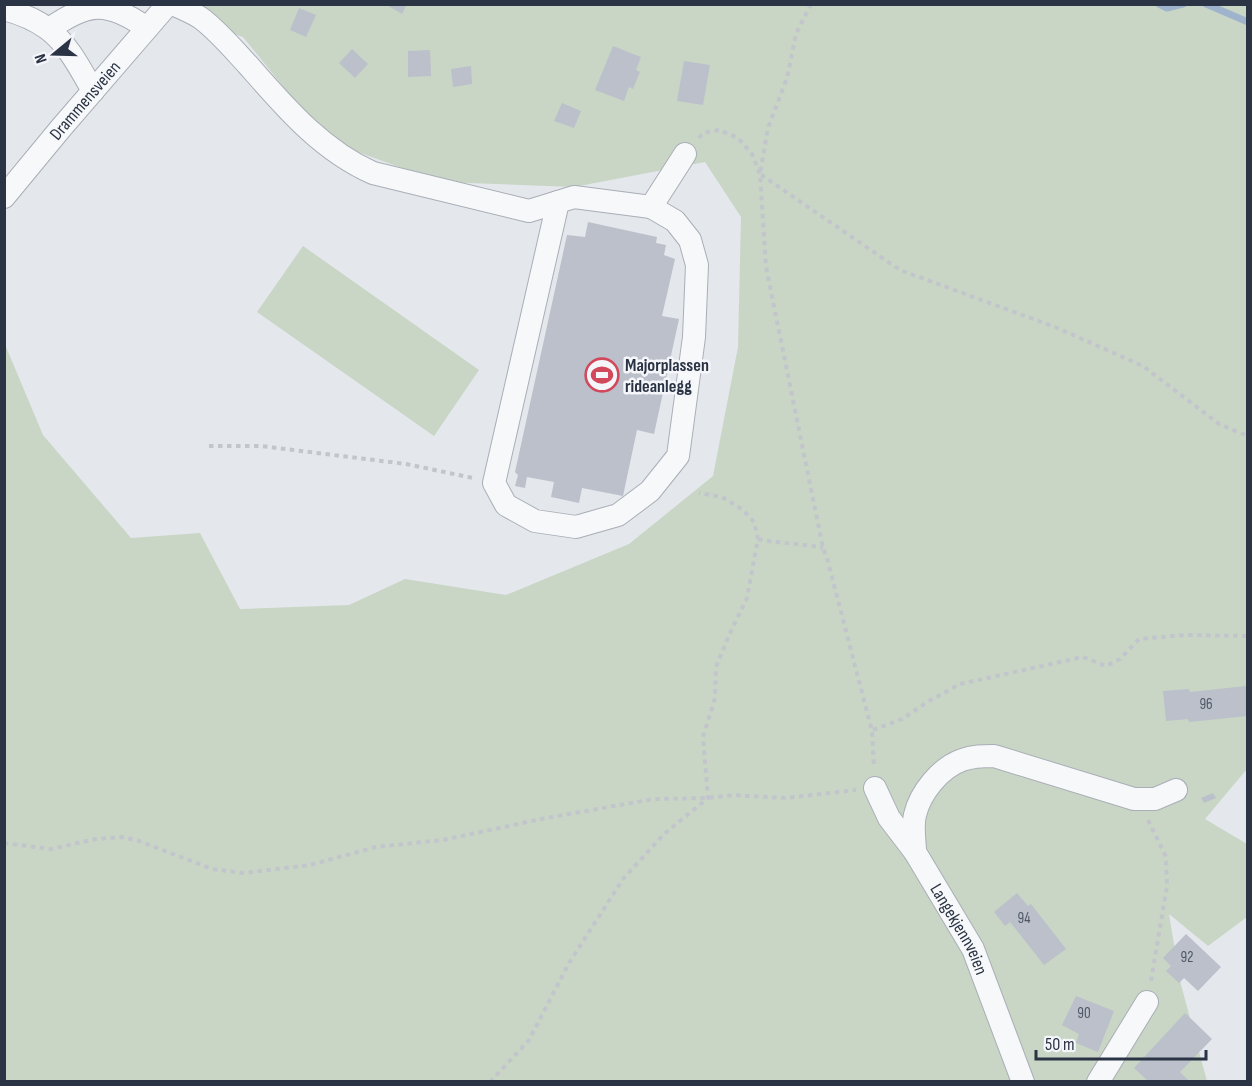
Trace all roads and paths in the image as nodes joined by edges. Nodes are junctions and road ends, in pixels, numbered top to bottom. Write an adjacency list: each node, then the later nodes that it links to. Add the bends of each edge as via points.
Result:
1 (168, 4): 5 (street, Drammensveien)
2 (173, 4): 11 (street, via 202,19 286,109 355,165 413,184 529,211)
3 (811, 4): 9 (path, via 796,34 787,78 768,128)
4 (4, 9): 6 (street)
5 (147, 28): 6 (street, via 129,15 105,7 74,12); 7 (street, Drammensveien)
6 (49, 29): 7 (street)
7 (93, 91): 10 (street, Drammensveien)
8 (685, 154): 9 (path, via 703,133 719,130 738,138 752,154); 12 (street)
9 (760, 174): 13 (path, via 900,270 1055,327 1143,366 1219,424); 18 (path, via 766,267)
10 (4, 197)
11 (558, 202): 12 (street, via 574,197); 15 (street)
12 (651, 207): 15 (street, via 675,221 690,240 697,265 694,337 678,456 650,491 618,514 576,527 535,521 506,505)
13 (1248, 436)
14 (209, 447): 15 (path, via 261,446 406,464)
15 (494, 483)
16 (699, 494): 17 (path, via 722,497 743,510 754,522)
17 (758, 539): 18 (path); 23 (path, via 747,598 716,667 715,699 703,736)
18 (823, 548): 20 (path)
19 (1248, 636): 20 (path, via 1139,639 1120,659 1106,666 1083,657 960,684 902,719)
20 (872, 731): 21 (path)
21 (875, 788): 23 (path, via 785,798); 26 (street, Langekjennveien, via 889,818)
22 (1176, 790): 24 (street, via 1155,800)
23 (708, 798): 25 (path, via 654,799 443,840 376,847 310,865 244,873 212,869 122,837 51,849); 28 (path, via 663,834 622,879 569,963 529,1040)
24 (1134, 799): 26 (street, via 994,756 975,757 938,775 923,794 915,815); 27 (path, via 1166,857 1167,886)
25 (4, 843)
26 (915, 852): 29 (street, Langekjennveien, via 973,949)
27 (1147, 1002): 30 (street)
28 (490, 1082)
29 (1023, 1082)
30 (1098, 1082)

